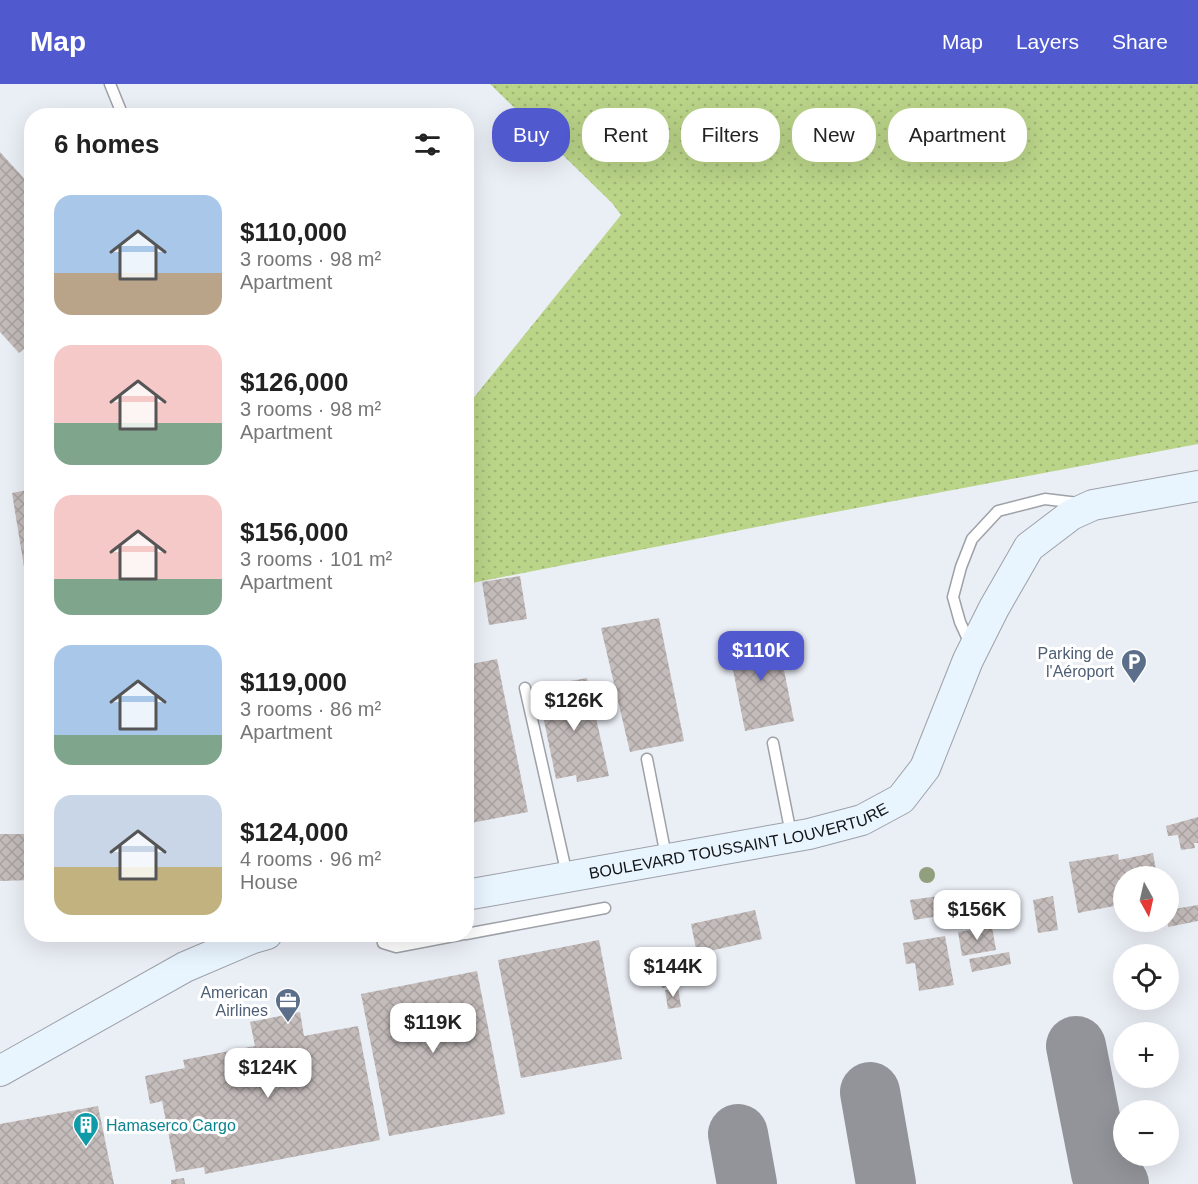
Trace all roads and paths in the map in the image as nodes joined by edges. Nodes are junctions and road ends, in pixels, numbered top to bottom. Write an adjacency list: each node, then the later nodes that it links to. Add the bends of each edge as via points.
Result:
1 (110, 84): 2 (lane)
2 (120, 108)
3 (1198, 486): 4 (main road, BOULEVARD TOUSSAINT LOUVERTURE)
4 (1093, 505): 5 (main road, BOULEVARD TOUSSAINT LOUVERTURE, via 1071,515 1029,547); 5 (lane, via 1045,499 998,511 972,539 953,597)
5 (973, 650): 9 (main road, BOULEVARD TOUSSAINT LOUVERTURE, via 924,768 901,799 862,819)
6 (525, 688): 11 (lane)
7 (772, 743): 9 (lane)
8 (647, 759): 10 (lane)
9 (792, 838): 10 (main road, BOULEVARD TOUSSAINT LOUVERTURE)
10 (667, 860): 11 (main road, BOULEVARD TOUSSAINT LOUVERTURE)
11 (568, 877): 12 (main road, BOULEVARD TOUSSAINT LOUVERTURE)
12 (474, 890)
13 (605, 908): 14 (lane)
14 (474, 932)
15 (244, 942): 18 (main road, via 185,968)
16 (383, 942): 17 (lane, via 396,947)
17 (423, 942)
18 (0, 1071)

